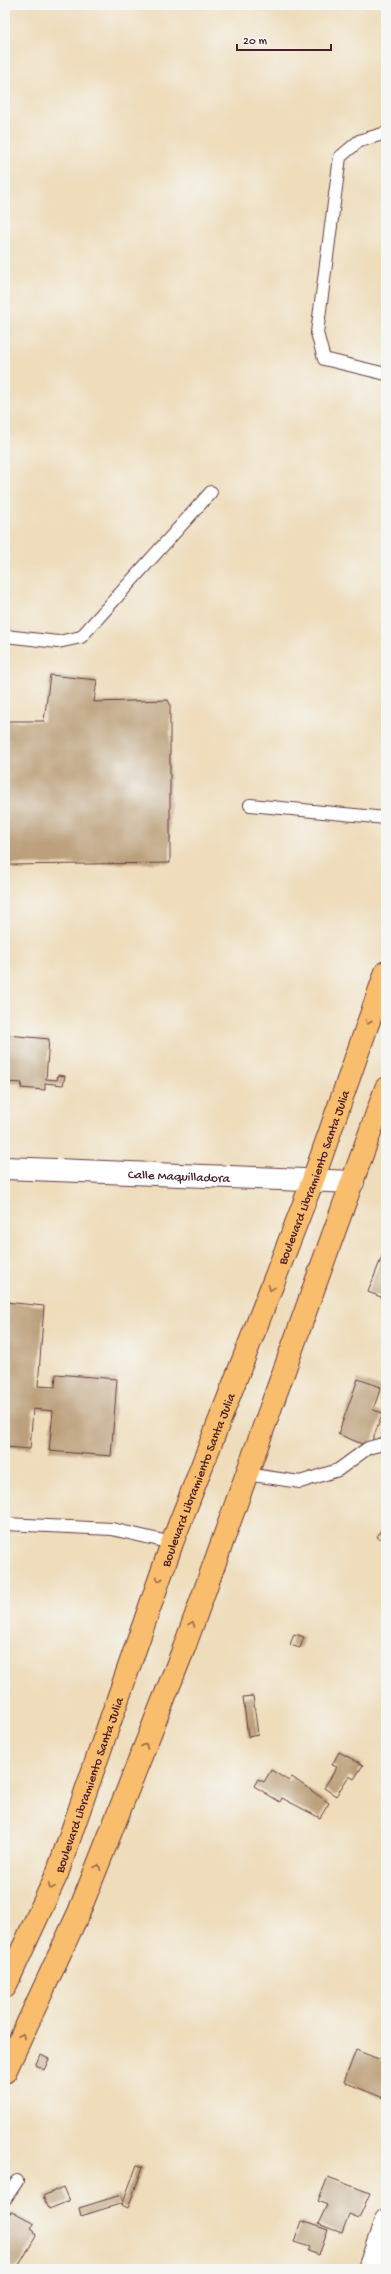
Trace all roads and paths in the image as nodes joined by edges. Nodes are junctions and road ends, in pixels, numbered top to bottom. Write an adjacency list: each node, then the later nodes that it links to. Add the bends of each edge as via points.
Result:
1 (386, 133): 2 (lane, via 359,141 340,157 317,333 324,359)
2 (386, 374)
3 (211, 492): 4 (lane, via 81,637 58,642)
4 (5, 636)
5 (250, 805): 6 (lane)
6 (386, 818)
7 (386, 972): 10 (main road, Boulevard Libramiento Santa Julia, one-way to 10)
8 (386, 1088): 11 (main road)
9 (5, 1168): 10 (street, Calle Maquilladora)
10 (313, 1180): 11 (street, Calle Maquilladora); 15 (main road, Boulevard Libramiento Santa Julia, one-way to 15)
11 (353, 1182): 13 (main road)
12 (386, 1443): 13 (lane, via 368,1448 338,1470 300,1482)
13 (246, 1474): 17 (main road, one-way to 13, via 80,1912 184,1648)
14 (5, 1524): 15 (lane, via 112,1530)
15 (172, 1543): 16 (main road, Boulevard Libramiento Santa Julia, one-way to 16, via 57,1874)
16 (5, 1987)
17 (5, 2072)
18 (17, 2181): 19 (lane)
19 (5, 2199)
20 (386, 2220): 21 (street)
21 (369, 2269)

